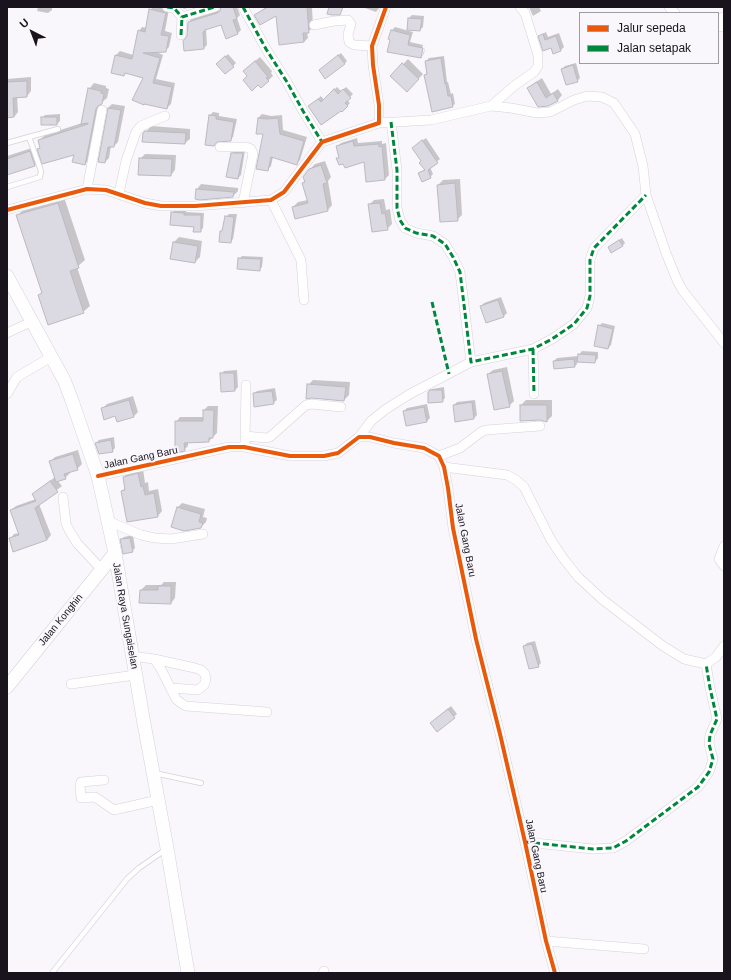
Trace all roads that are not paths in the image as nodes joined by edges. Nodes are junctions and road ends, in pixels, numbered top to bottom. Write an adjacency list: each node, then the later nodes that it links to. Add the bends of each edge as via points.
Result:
1 (167, 7): 6 (street, via 174,8)
2 (215, 7): 6 (street)
3 (243, 7): 17 (street)
4 (386, 7): 9 (street)
5 (520, 7): 10 (street, via 525,13 535,43 538,66)
6 (182, 18): 8 (street)
7 (314, 25): 9 (street, via 348,20 351,24 349,42 354,45)
8 (181, 35)
9 (372, 46): 14 (street, via 380,105)
10 (491, 106): 13 (street, via 431,120); 23 (street, via 536,113 550,112 588,96 602,97 614,103 635,134 643,166)
11 (102, 110): 21 (street)
12 (165, 116): 22 (street, via 141,126 136,132)
13 (391, 122): 14 (street); 34 (street, via 400,220 405,228 433,236 445,244 453,257 460,272)
14 (379, 123): 17 (street)
15 (58, 129): 16 (lane)
16 (29, 137): 18 (lane); 20 (lane, via 40,177)
17 (322, 142): 24 (street, via 284,192)
18 (7, 143)
19 (220, 147): 25 (street, via 246,147 253,154)
20 (7, 187)
21 (87, 189): 22 (street); 26 (street)
22 (119, 194): 25 (street, via 162,206)
23 (646, 195): 31 (street, via 677,280); 32 (street, Jalan Gang Baru, via 594,248 590,260 590,296 587,308 574,324)
24 (271, 200): 25 (street); 28 (street, via 301,260)
25 (243, 203)
26 (7, 210)
27 (7, 276): 29 (main road, Jalan Raya Sungaiselan)
28 (304, 300)
29 (31, 322): 30 (street); 33 (main road, Jalan Raya Sungaiselan)
30 (7, 333)
31 (724, 343)
32 (533, 349): 34 (street, Jalan Gang Baru); 37 (street)
33 (51, 357): 36 (street, via 17,377); 45 (main road, Jalan Raya Sungaiselan, via 64,380)
34 (471, 362): 41 (street, Jalan Gang Baru, via 386,409 371,421)
35 (246, 385): 40 (street)
36 (7, 394)
37 (534, 394)
38 (341, 407): 40 (street, via 306,405 270,437)
39 (540, 426): 43 (street, via 486,430 460,448)
40 (246, 436): 42 (street)
41 (359, 438): 42 (street, Jalan Gang Baru, via 338,453 324,456 290,456); 43 (street, via 370,437 394,444 424,448)
42 (244, 447): 45 (street, Jalan Gang Baru, via 229,447)
43 (439, 456): 44 (street, Jalan Gang Baru)
44 (444, 467): 56 (street, via 507,476 516,480 524,487 562,558 578,577 603,600 663,646 684,659); 66 (street, Jalan Gang Baru, via 453,528 476,639)
45 (98, 476): 47 (main road, Jalan Raya Sungaiselan)
46 (63, 497): 52 (street, via 66,524 70,532)
47 (108, 520): 48 (street, via 141,535 155,538 171,539); 50 (main road, Jalan Raya Sungaiselan)
48 (203, 534)
49 (724, 546): 51 (street, via 719,559)
50 (115, 553): 52 (main road, Jalan Konghin); 54 (main road, Jalan Raya Sungaiselan)
51 (724, 566)
52 (102, 570): 59 (main road, Jalan Konghin)
53 (724, 646): 56 (street)
54 (132, 656): 55 (street); 57 (main road, Jalan Raya Sungaiselan)
55 (154, 659): 60 (street); 60 (street, via 195,668 205,674 204,685 198,690)
56 (706, 664): 66 (street, via 717,719 709,744 713,759 709,772 698,787 613,848 593,849)
57 (135, 674): 58 (street); 62 (main road, Jalan Raya Sungaiselan)
58 (71, 684)
59 (7, 687)
60 (172, 688): 61 (street, via 176,699 186,706)
61 (267, 712)
62 (152, 773): 64 (lane); 65 (main road, Jalan Raya Sungaiselan)
63 (104, 780): 65 (street, via 81,782 81,798 95,798 114,810)
64 (201, 783)
65 (158, 800): 67 (main road, Jalan Raya Sungaiselan)
66 (525, 842): 68 (street, Jalan Gang Baru)
67 (167, 848): 70 (lane, via 128,879); 71 (main road, Jalan Raya Sungaiselan)
68 (546, 941): 69 (street); 72 (street, Jalan Gang Baru)
69 (644, 949)
70 (52, 973)
71 (188, 973)
72 (555, 973)

